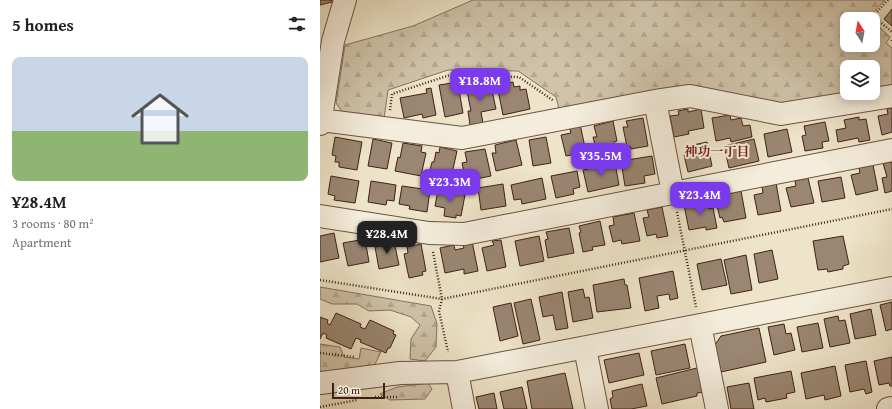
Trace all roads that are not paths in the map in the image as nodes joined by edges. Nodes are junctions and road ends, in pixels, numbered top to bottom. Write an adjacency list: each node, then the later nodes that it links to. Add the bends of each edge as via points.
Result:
1 (345, 0): 4 (street, via 333,41)
2 (892, 96): 3 (street, via 781,114 690,96)
3 (655, 101): 4 (street, via 462,138); 7 (street)
4 (320, 120): 5 (street)
5 (320, 124)
6 (892, 150): 7 (street)
7 (673, 193): 8 (street, via 464,234 429,233)
8 (320, 216)
9 (892, 288): 10 (street)
10 (700, 325): 11 (street); 17 (street)
11 (585, 348): 12 (street); 16 (street)
12 (457, 372): 13 (street, via 400,373); 15 (street)
13 (320, 383)
14 (892, 408): 18 (street)
15 (464, 409)
16 (597, 409)
17 (717, 409)
18 (888, 409)

